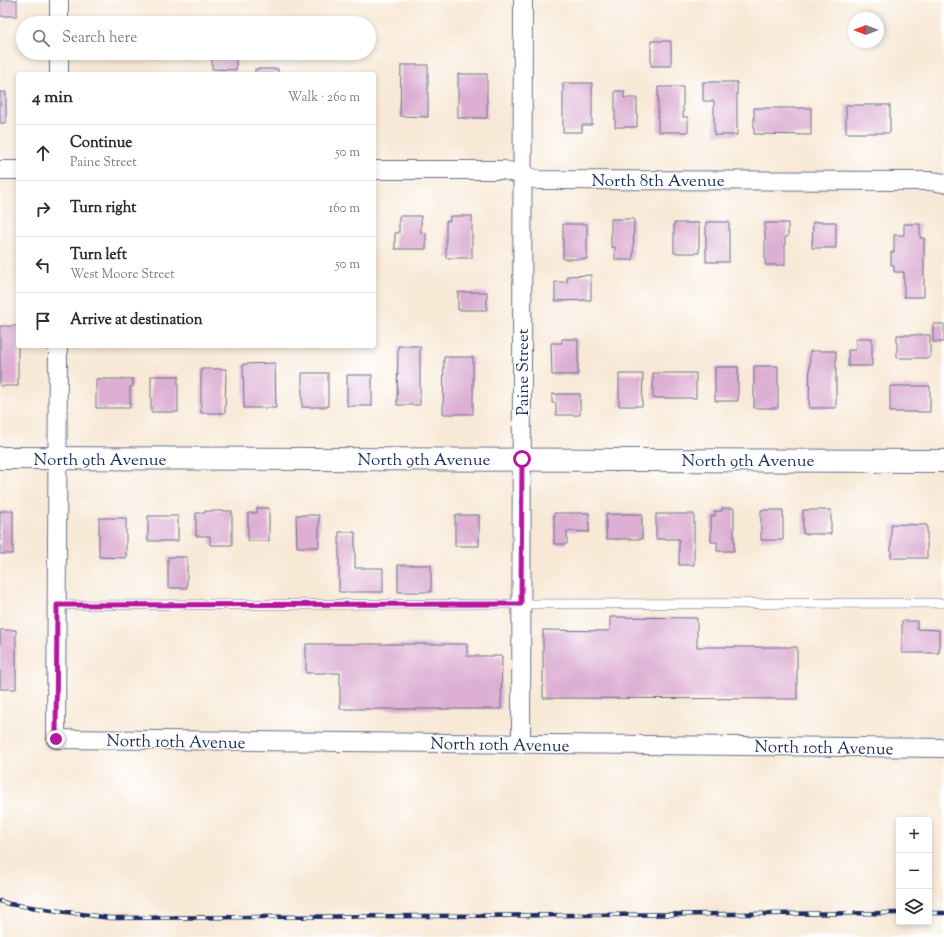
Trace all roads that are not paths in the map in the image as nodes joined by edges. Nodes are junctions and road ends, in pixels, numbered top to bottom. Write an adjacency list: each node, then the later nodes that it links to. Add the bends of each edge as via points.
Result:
1 (59, 0): 3 (street)
2 (523, 0): 9 (street, Paine Street)
3 (59, 16)
4 (59, 60): 5 (street)
5 (59, 72)
6 (0, 170): 7 (street)
7 (16, 170)
8 (376, 170): 9 (street, North 8th Avenue, via 504,170)
9 (522, 176): 10 (street, North 8th Avenue, via 539,180); 14 (street, Paine Street)
10 (944, 183)
11 (58, 348): 13 (street)
12 (0, 458): 13 (street, North 9th Avenue)
13 (58, 459): 14 (street, North 9th Avenue); 18 (street)
14 (522, 459): 15 (street, North 9th Avenue); 17 (street, Paine Street)
15 (944, 461)
16 (944, 603): 17 (lane)
17 (521, 604): 18 (lane); 19 (street, Paine Street)
18 (57, 605): 19 (street, North 10th Avenue, via 56,739)
19 (521, 744): 20 (street, North 10th Avenue)
20 (944, 748)

